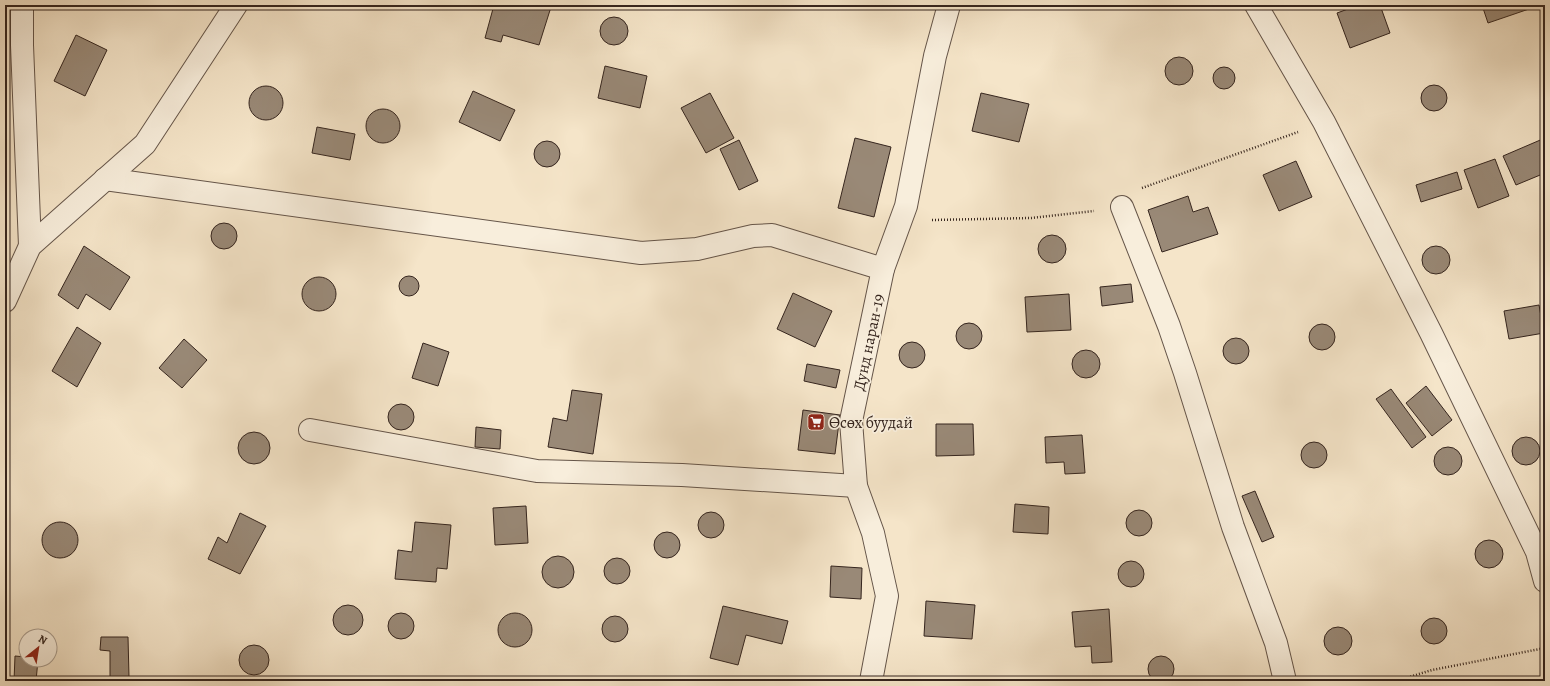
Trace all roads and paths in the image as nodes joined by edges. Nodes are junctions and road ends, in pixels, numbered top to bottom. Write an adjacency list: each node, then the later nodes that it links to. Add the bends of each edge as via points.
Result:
1 (22, 5): 11 (street)
2 (236, 5): 6 (street, via 145,144)
3 (949, 5): 8 (street, Дунд наран-19, via 935,56)
4 (1256, 5): 5 (street)
5 (1324, 122): 7 (path); 16 (street, via 1431,333 1534,545)
6 (105, 180): 11 (street); 12 (street, via 641,253 697,249 753,236 772,235)
7 (1136, 190)
8 (906, 206): 10 (path, via 916,220 1031,218); 12 (street, Дунд наран-19)
9 (1122, 207): 19 (street, via 1169,326 1233,527 1276,643)
10 (1100, 211)
11 (30, 246): 13 (street)
12 (883, 269): 15 (street, Дунд наран-19, via 851,421)
13 (6, 293)
14 (310, 430): 15 (street, via 537,471 682,475)
15 (856, 486): 18 (street, Дунд наран-19, via 873,533 887,596)
16 (1545, 582)
17 (1545, 648): 20 (path, via 1432,670)
18 (871, 681)
19 (1285, 681)
20 (1396, 681)

